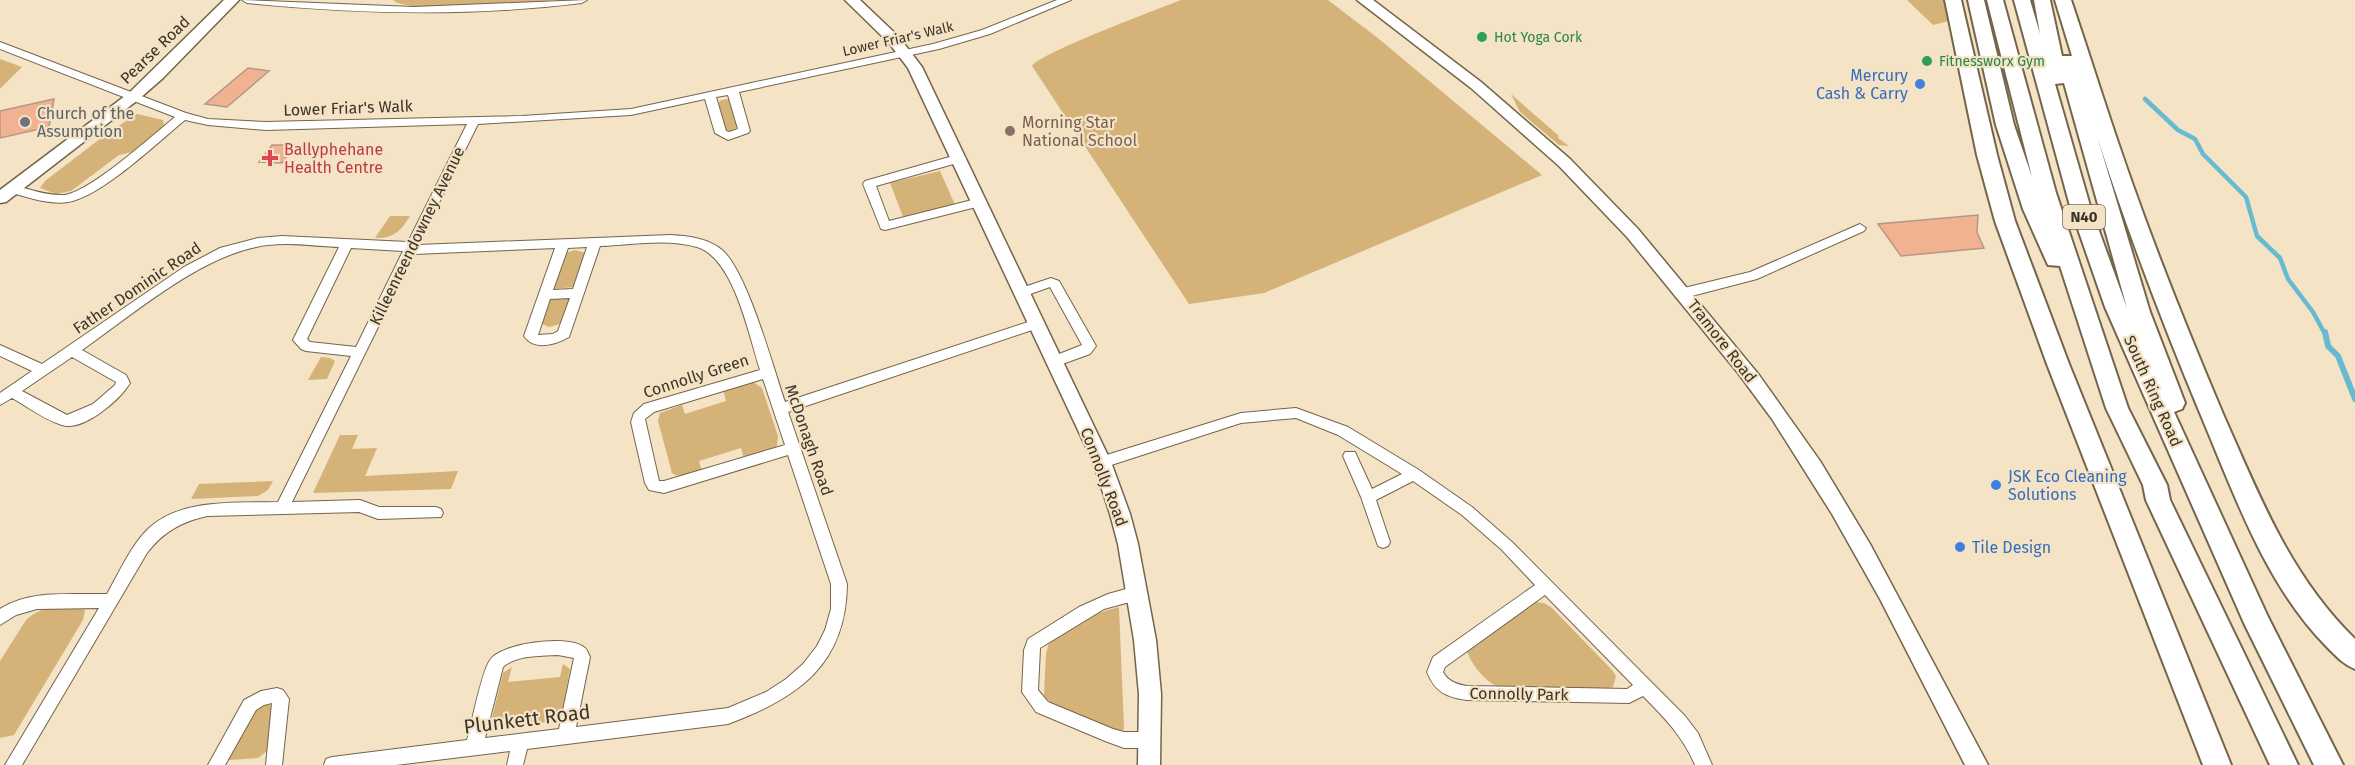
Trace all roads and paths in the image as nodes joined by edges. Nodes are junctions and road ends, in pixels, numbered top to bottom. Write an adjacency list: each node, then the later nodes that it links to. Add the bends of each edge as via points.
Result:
1 (232, 0): 19 (street, Pearse Road)
2 (247, 0): 15 (street)
3 (383, 0): 15 (street)
4 (582, 0): 15 (street, via 484,9)
5 (852, 0): 17 (street, Connolly Road)
6 (1066, 0): 17 (street, Lower Friar's Walk, via 978,35)
7 (1364, 0): 34 (street, Tramore Road, via 1485,92 1541,141 1619,218)
8 (1953, 0): 76 (highway, via 2005,221)
9 (1976, 0): 45 (highway, via 2005,125 2033,209)
10 (1995, 0): 45 (highway, South Ring Road / N40, via 2046,193)
11 (2022, 0): 47 (highway, South Ring Road / N40, via 2080,206 2116,307)
12 (2042, 0): 47 (highway, via 2061,90 2096,213)
13 (2052, 0): 60 (highway, via 2139,312)
14 (2063, 0): 61 (highway, via 2148,255 2269,545 2310,610)
15 (373, 9)
16 (0, 45): 19 (street, Lower Friar's Walk)
17 (905, 54): 18 (street, Lower Friar's Walk); 23 (street, Connolly Road)
18 (733, 92): 20 (street, Lower Friar's Walk); 20 (street, via 744,131 728,136 721,134)
19 (134, 96): 21 (street, Lower Friar's Walk); 24 (street, Pearse Road)
20 (710, 97): 22 (street, Lower Friar's Walk, via 604,115)
21 (183, 116): 22 (street, Lower Friar's Walk, via 252,126); 24 (street, via 74,196 57,198)
22 (474, 121): 31 (street, Killeenreendowney Avenue)
23 (960, 158): 26 (street, Connolly Road); 26 (street, via 869,184 885,226)
24 (14, 189): 25 (street, Pearse Road)
25 (0, 198)
26 (980, 202): 32 (street, Connolly Road)
27 (1860, 228): 34 (street, via 1753,276)
28 (595, 242): 30 (street, McDonagh Road); 33 (street); 42 (street, McDonagh Road, via 684,239 718,251 734,275)
29 (347, 244): 31 (street, Father Dominic Road); 38 (street, Father Dominic Road, via 270,240 224,251 188,270); 39 (street, via 300,340 306,346)
30 (563, 244): 31 (street, McDonagh Road); 35 (street)
31 (412, 249): 39 (street, Killeenreendowney Avenue)
32 (1022, 292): 36 (street, Connolly Road); 40 (street, via 1055,284 1089,346)
33 (578, 293): 35 (street); 35 (street, via 564,334 555,339 534,340 531,336)
34 (1684, 293): 75 (street, Tramore Road, via 1786,424 1831,495 1898,612)
35 (545, 295)
36 (1036, 324): 40 (street, Connolly Road); 46 (street)
37 (0, 350): 41 (street)
38 (73, 351): 41 (street, Father Dominic Road); 43 (street, via 121,379 119,391 73,421 65,421)
39 (361, 352): 53 (street, Killeenreendowney Avenue)
40 (1054, 362): 50 (street, Connolly Road)
41 (43, 371): 43 (street, Father Dominic Road)
42 (766, 373): 46 (street, McDonagh Road); 48 (street, Connolly Green, via 642,412 638,422 652,483 657,488 664,487)
43 (12, 392): 44 (street, Father Dominic Road)
44 (0, 400)
45 (2117, 408): 77 (highway, South Ring Road / N40)
46 (780, 409): 48 (street, McDonagh Road)
47 (2168, 426): 60 (highway, South Ring Road / N40)
48 (792, 448): 63 (street, McDonagh Road, via 839,584 838,620 824,652 800,679 754,708)
49 (1350, 456): 52 (street)
50 (1102, 462): 51 (street, via 1241,418 1296,413 1343,432); 57 (street, Connolly Road, via 1128,544)
51 (1414, 474): 52 (street); 56 (street, via 1487,528)
52 (1368, 497): 55 (street)
53 (282, 508): 54 (street, via 360,506 378,513); 58 (street, via 207,510 178,518 153,534)
54 (436, 513)
55 (1383, 542)
56 (1546, 586): 62 (street); 62 (street, Connolly Park, via 1439,662 1435,672 1438,682 1446,689 1467,693 1629,696)
57 (1138, 596): 65 (street, Connolly Road, via 1150,694); 65 (street, via 1126,594 1103,604 1034,644 1030,692 1041,707 1111,736)
58 (111, 601): 59 (street, via 28,604 13,608); 68 (street)
59 (0, 618)
60 (2257, 623): 78 (highway, South Ring Road / N40)
61 (2355, 657)
62 (1645, 686): 74 (street, via 1679,721)
63 (728, 716): 64 (street, Plunkett Road)
64 (566, 736): 66 (street, Plunkett Road); 67 (street, via 582,657 574,649 565,648 512,654 499,660)
65 (1150, 740): 73 (street, Connolly Road)
66 (520, 741): 67 (street, Plunkett Road); 72 (street)
67 (474, 747): 71 (street, Plunkett Road)
68 (13, 765)
69 (216, 765): 70 (street, via 250,705 277,695 281,699)
70 (274, 765)
71 (332, 765)
72 (515, 765)
73 (1149, 765)
74 (1704, 765)
75 (1977, 765)
76 (2217, 765)
77 (2284, 765)
78 (2329, 765)

